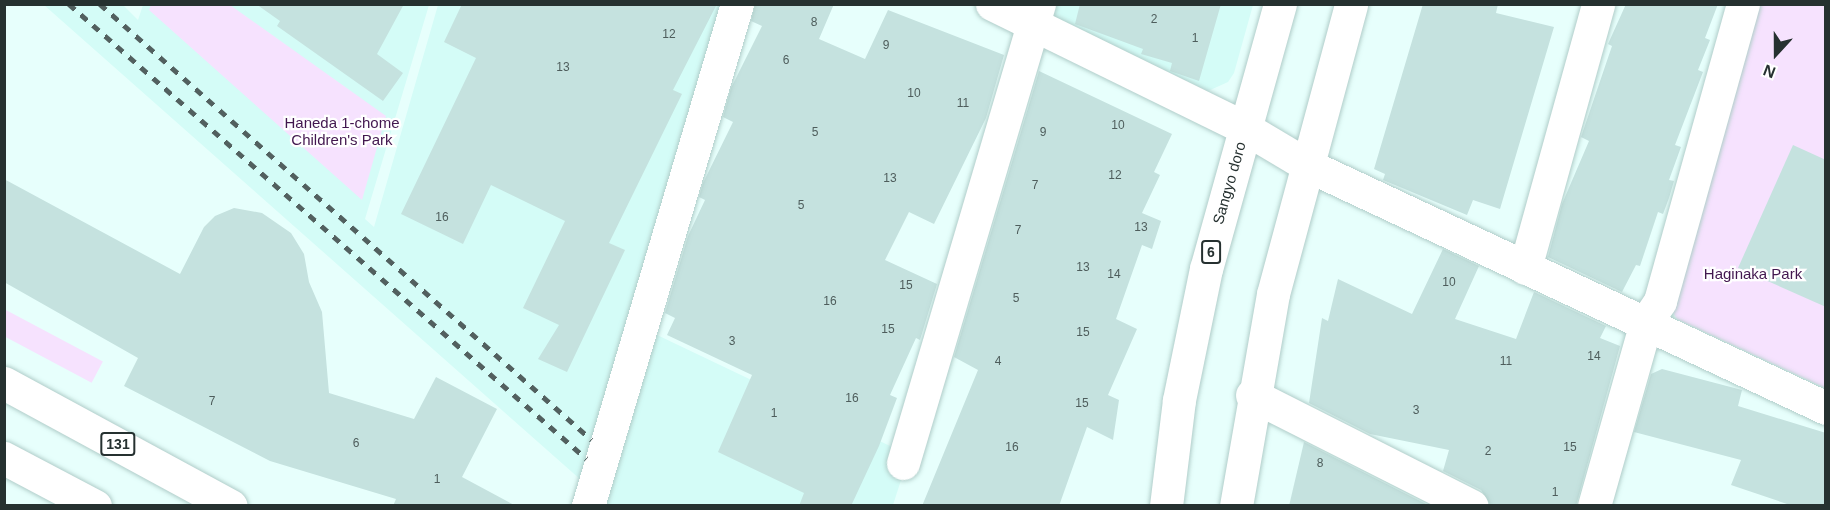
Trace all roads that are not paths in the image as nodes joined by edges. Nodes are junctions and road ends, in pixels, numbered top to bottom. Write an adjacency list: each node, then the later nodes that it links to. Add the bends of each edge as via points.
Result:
1 (738, 4): 19 (main road)
2 (992, 4): 7 (main road)
3 (1280, 4): 8 (main road, Sangyo doro / 6)
4 (1351, 4): 9 (main road)
5 (1598, 4): 10 (main road)
6 (1743, 4): 11 (main road, via 1660,301)
7 (1037, 14): 8 (main road); 16 (main road)
8 (1245, 128): 9 (main road); 20 (main road, Sangyo doro / 6, via 1206,269 1179,400)
9 (1307, 165): 10 (main road); 13 (main road)
10 (1525, 268): 11 (main road)
11 (1646, 322): 14 (main road); 23 (main road)
12 (4, 383): 18 (main road, 131)
13 (1252, 395): 21 (main road); 22 (main road)
14 (1826, 408)
15 (4, 458): 17 (main road)
16 (903, 463)
17 (95, 506)
18 (231, 506)
19 (588, 506)
20 (1166, 506)
21 (1236, 506)
22 (1472, 506)
23 (1594, 506)

